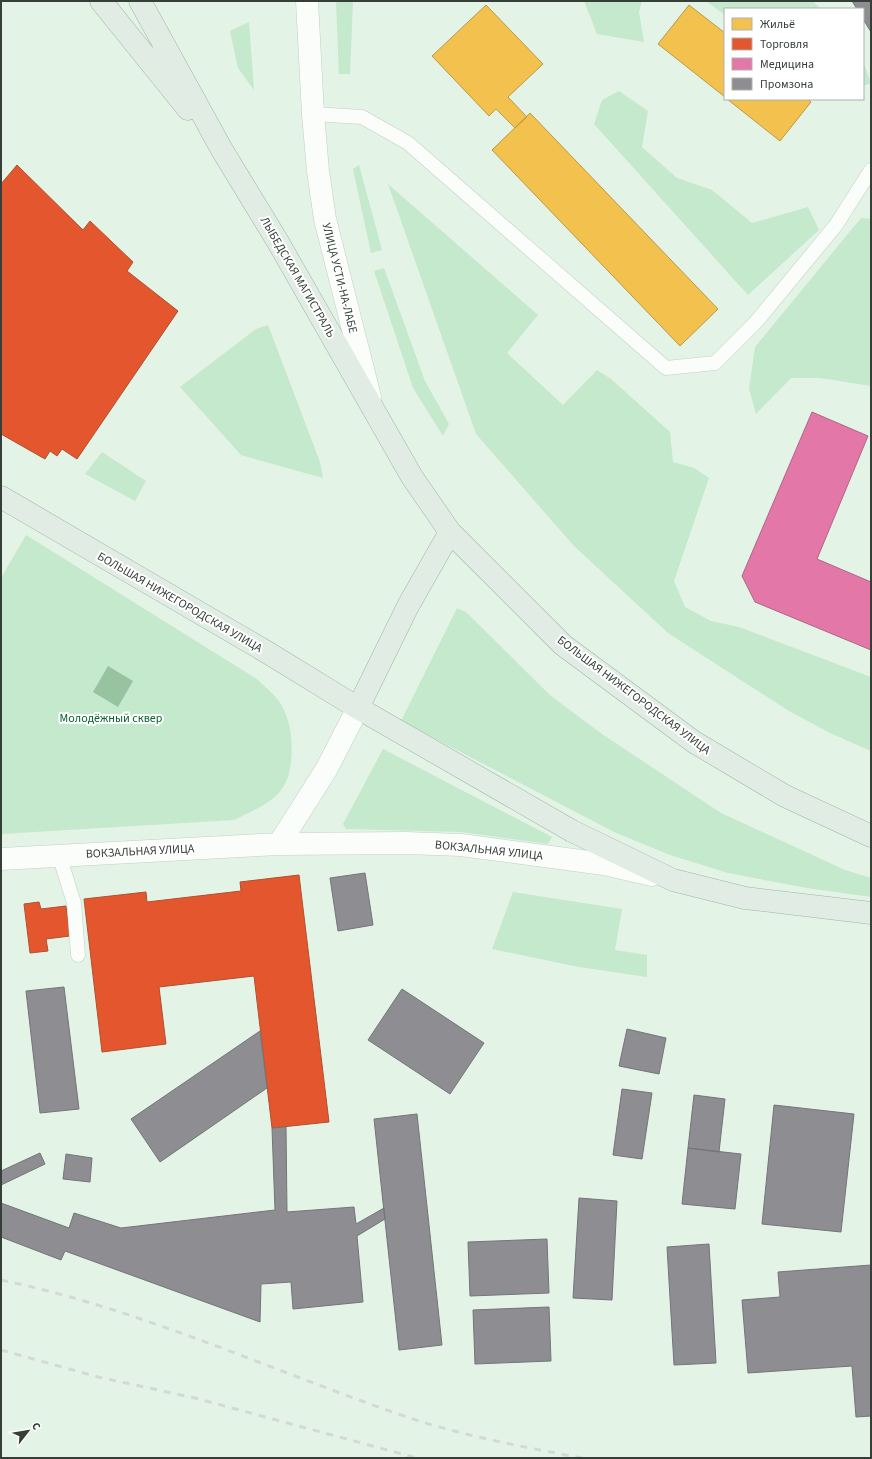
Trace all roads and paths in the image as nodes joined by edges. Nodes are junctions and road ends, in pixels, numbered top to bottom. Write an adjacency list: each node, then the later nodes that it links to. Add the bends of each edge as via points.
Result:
1 (101, 1): 5 (main road, ЛЫБЕДСКАЯ МАГИСТРАЛЬ)
2 (140, 1): 5 (main road, ЛЫБЕДСКАЯ МАГИСТРАЛЬ)
3 (308, 1): 4 (main road, УЛИЦА УСТИ-НА-ЛАБЕ)
4 (312, 114): 6 (lane, via 362,117 408,143 666,368 715,363 756,322 827,236); 7 (main road, УЛИЦА УСТИ-НА-ЛАБЕ, via 325,219)
5 (222, 150): 7 (main road, ЛЫБЕДСКАЯ МАГИСТРАЛЬ)
6 (871, 170)
7 (372, 404): 9 (main road, УЛИЦА УСТИ-НА-ЛАБЕ, via 412,477)
8 (1, 497): 10 (main road, БОЛЬШАЯ НИЖЕГОРОДСКАЯ УЛИЦА)
9 (450, 532): 10 (main road, via 408,606); 11 (main road, БОЛЬШАЯ НИЖЕГОРОДСКАЯ УЛИЦА, via 563,645 694,742 784,796)
10 (358, 708): 12 (main road, via 326,770); 15 (main road, БОЛЬШАЯ НИЖЕГОРОДСКАЯ УЛИЦА, via 572,831)
11 (871, 836)
12 (279, 844): 13 (main road, ВОКЗАЛЬНАЯ УЛИЦА); 15 (main road, ВОКЗАЛЬНАЯ УЛИЦА, via 367,842 461,845 604,864)
13 (59, 855): 14 (main road, ВОКЗАЛЬНАЯ УЛИЦА); 17 (lane, via 74,903)
14 (1, 859)
15 (673, 880): 16 (main road, БОЛЬШАЯ НИЖЕГОРОДСКАЯ УЛИЦА, via 746,898)
16 (871, 913)
17 (78, 955)

